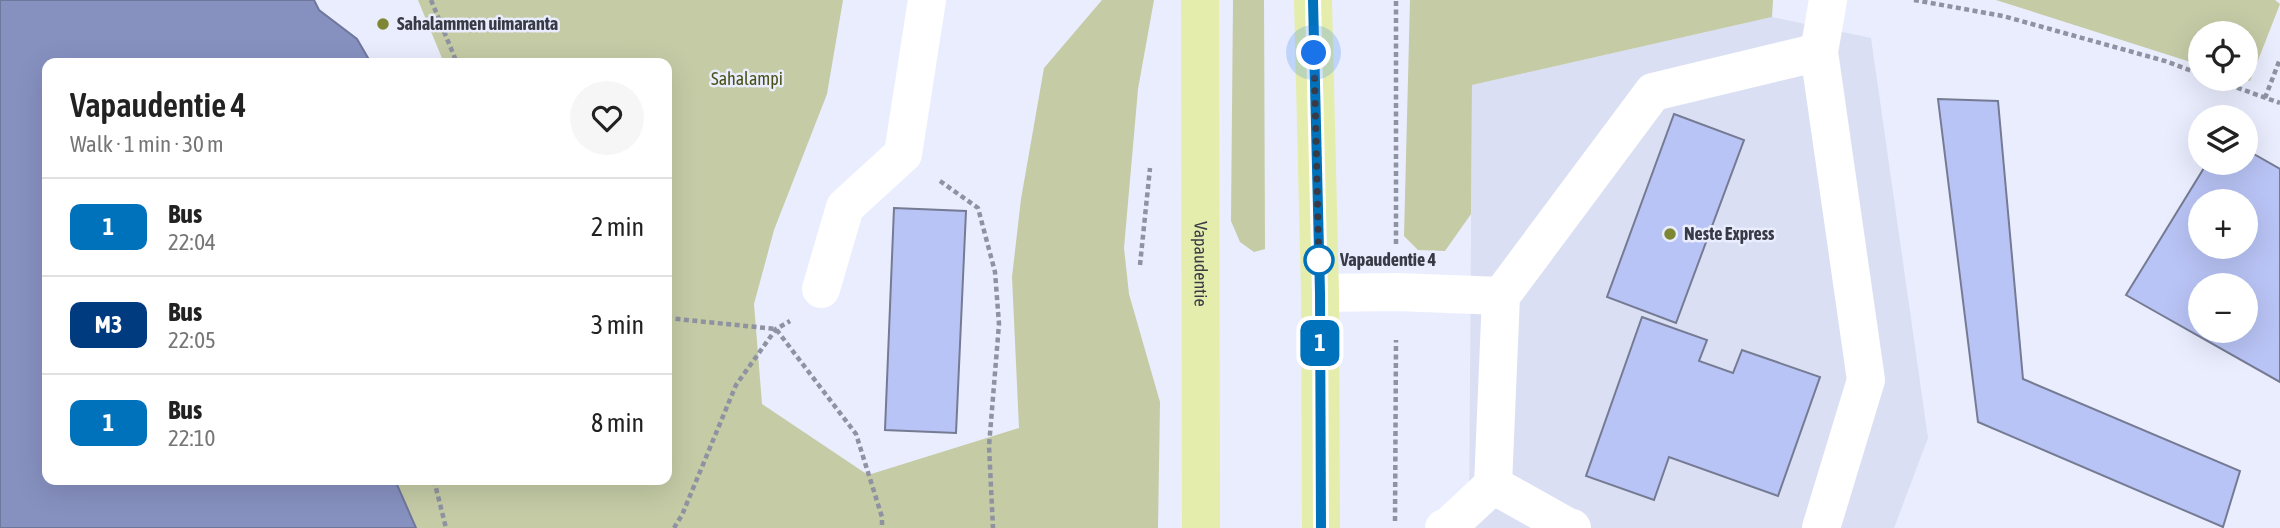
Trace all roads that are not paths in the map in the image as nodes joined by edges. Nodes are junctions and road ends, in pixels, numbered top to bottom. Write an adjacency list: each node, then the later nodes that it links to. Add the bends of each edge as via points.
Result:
1 (927, 0): 6 (lane, via 903,154 845,207)
2 (1200, 0): 10 (main road, Vapaudentie)
3 (1313, 0): 7 (main road)
4 (1828, 0): 5 (lane)
5 (1819, 52): 8 (lane, via 1653,92); 14 (lane, via 1866,380)
6 (821, 289)
7 (1320, 293): 8 (lane); 11 (main road)
8 (1501, 296): 9 (lane)
9 (1493, 485): 12 (lane); 13 (lane)
10 (1201, 528)
11 (1321, 528)
12 (1444, 528)
13 (1572, 528)
14 (1821, 528)

